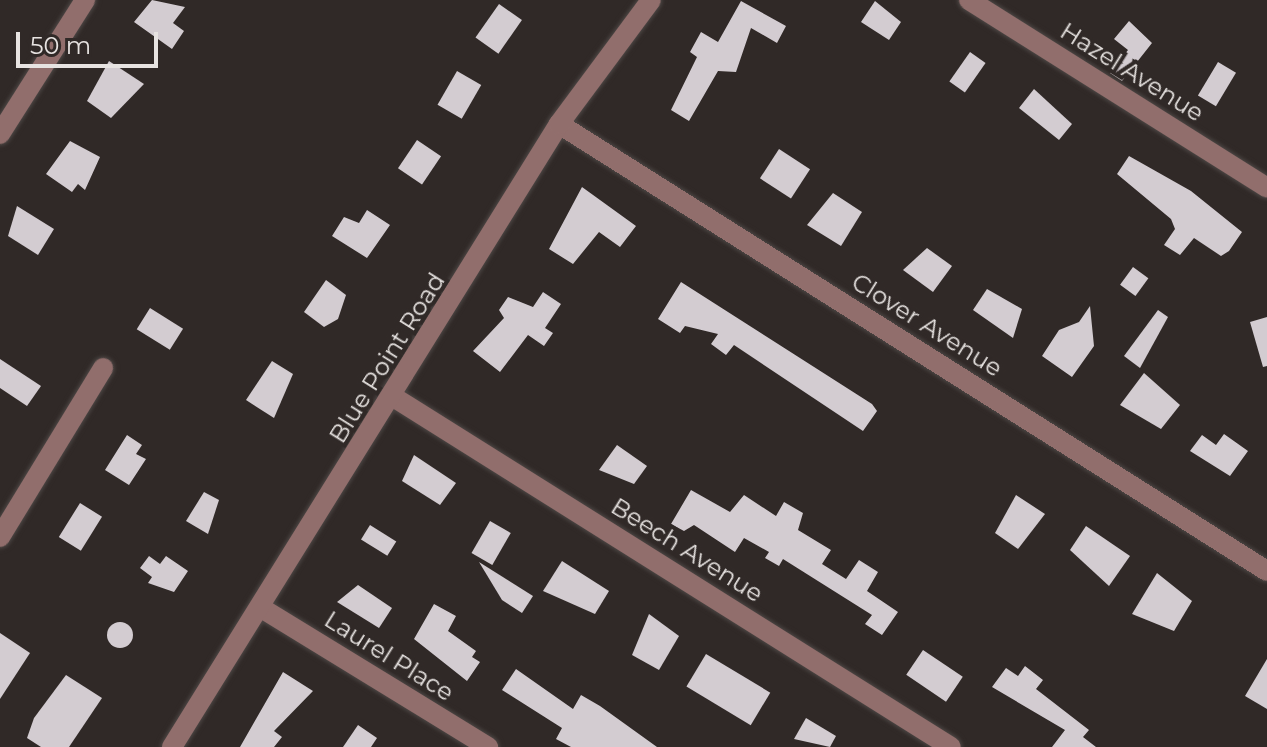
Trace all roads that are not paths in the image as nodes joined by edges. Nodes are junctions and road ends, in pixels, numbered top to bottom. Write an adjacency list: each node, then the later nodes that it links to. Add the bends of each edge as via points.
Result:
1 (85, 0): 5 (street)
2 (651, 0): 4 (street, Blue Point Road)
3 (969, 0): 6 (street, Hazel Avenue)
4 (559, 124): 8 (street, Blue Point Road); 10 (street, Clover Avenue)
5 (0, 134)
6 (1267, 188)
7 (103, 368): 9 (street)
8 (395, 398): 11 (street, Blue Point Road); 14 (street, Beech Avenue)
9 (0, 537)
10 (1267, 571)
11 (263, 609): 12 (street, Blue Point Road); 13 (street, Laurel Place)
12 (172, 747)
13 (488, 747)
14 (951, 747)

